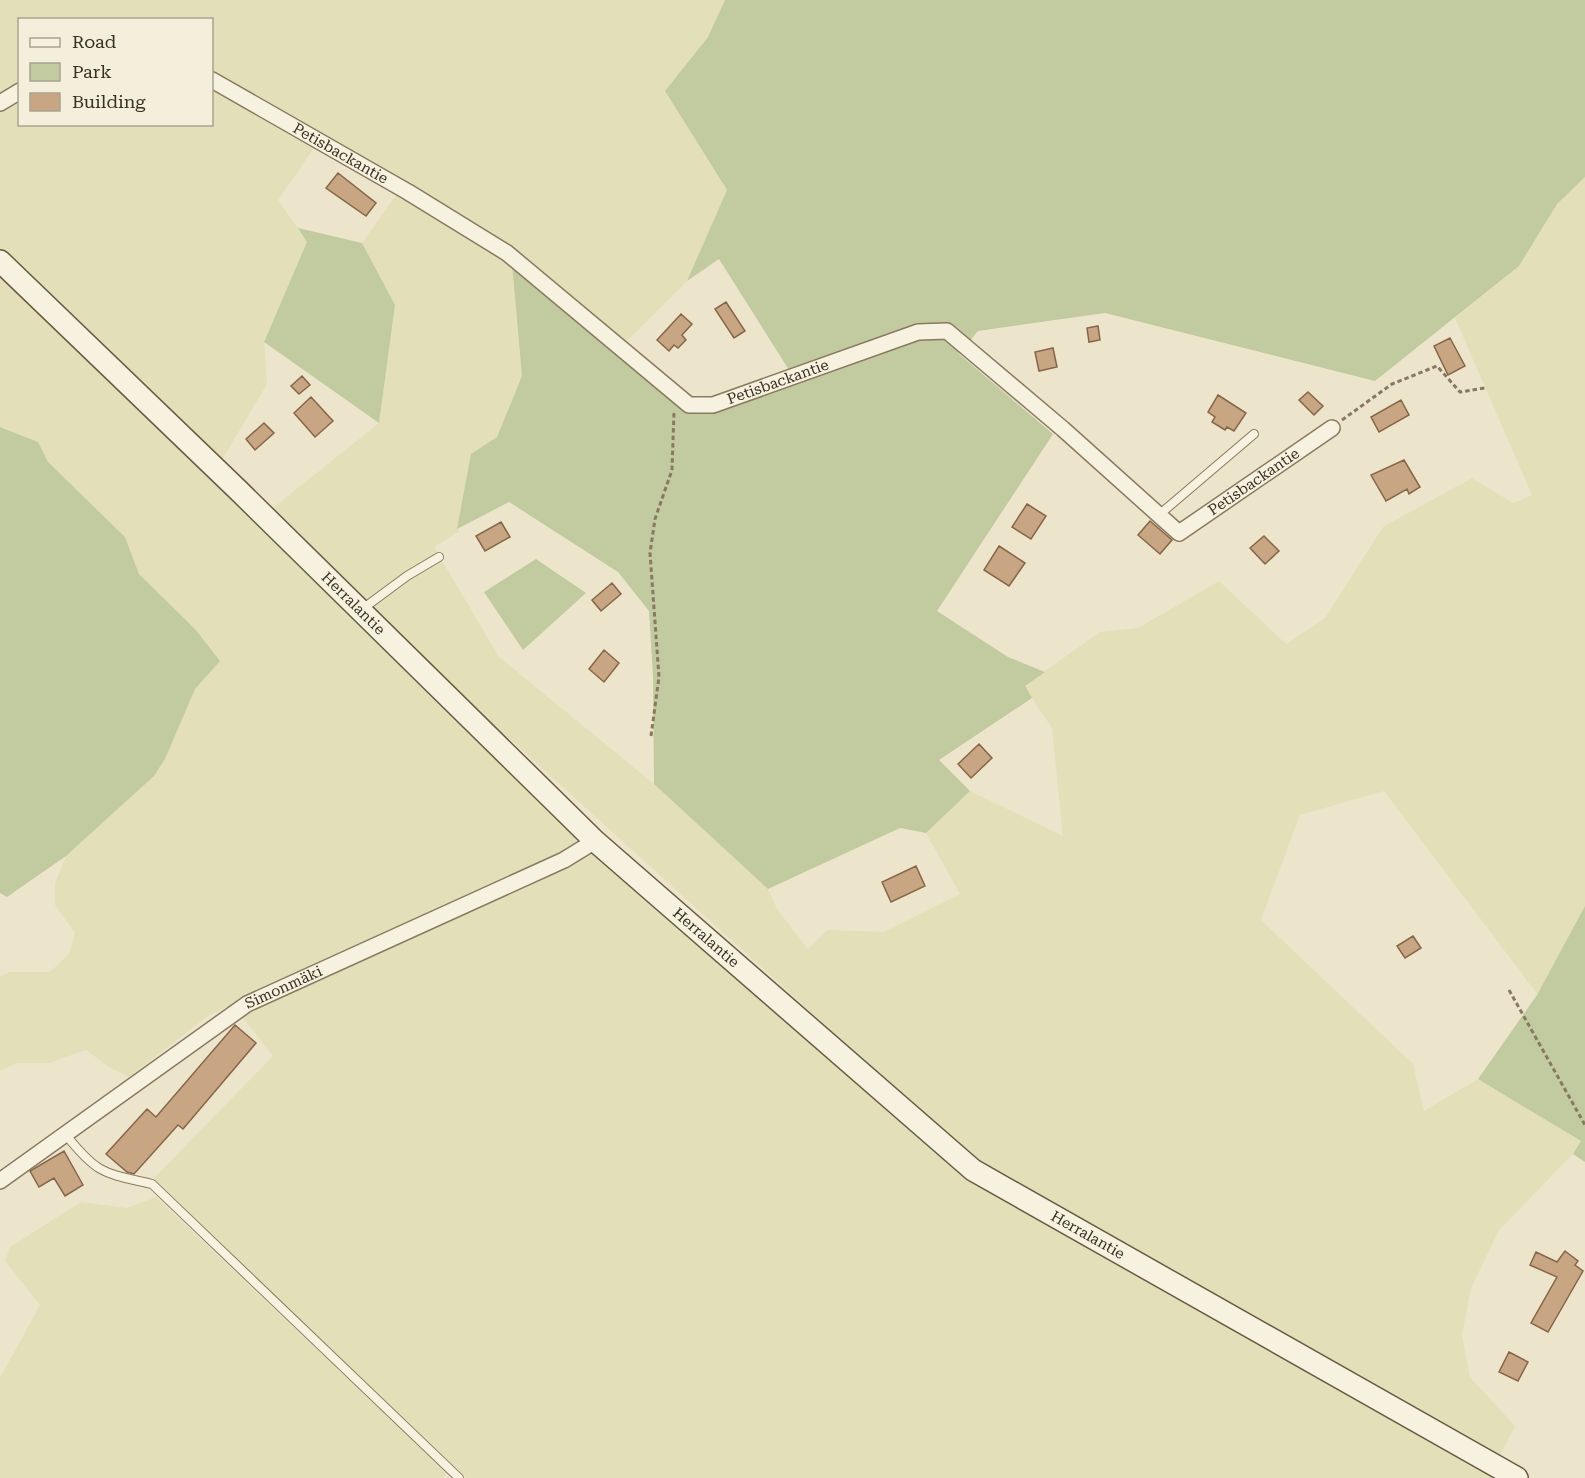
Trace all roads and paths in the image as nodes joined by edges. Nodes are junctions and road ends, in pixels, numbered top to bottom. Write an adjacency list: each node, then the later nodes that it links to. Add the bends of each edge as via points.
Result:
1 (213, 81): 6 (street, Petisbackantie, via 507,253)
2 (18, 92): 3 (street)
3 (0, 103)
4 (0, 261): 11 (street, Herralantie)
5 (1485, 388): 7 (path, via 1460,392 1437,366 1392,384)
6 (677, 394): 9 (street, Petisbackantie, via 689,405 713,405 918,332 947,331); 12 (path, via 672,470 655,519 650,553 659,677)
7 (1332, 428): 9 (street, Petisbackantie, via 1179,533)
8 (1254, 434): 9 (lane)
9 (1160, 514)
10 (439, 557): 11 (lane)
11 (359, 611): 13 (street, Herralantie)
12 (651, 736)
13 (595, 842): 16 (street, Simonmäki, via 564,860 247,1004); 19 (street, Herralantie, via 973,1170)
14 (1509, 990): 15 (path)
15 (1585, 1125)
16 (66, 1135): 17 (street, Simonmäki); 18 (lane, via 90,1164 109,1174 152,1184)
17 (0, 1181)
18 (459, 1478)
19 (1517, 1478)

